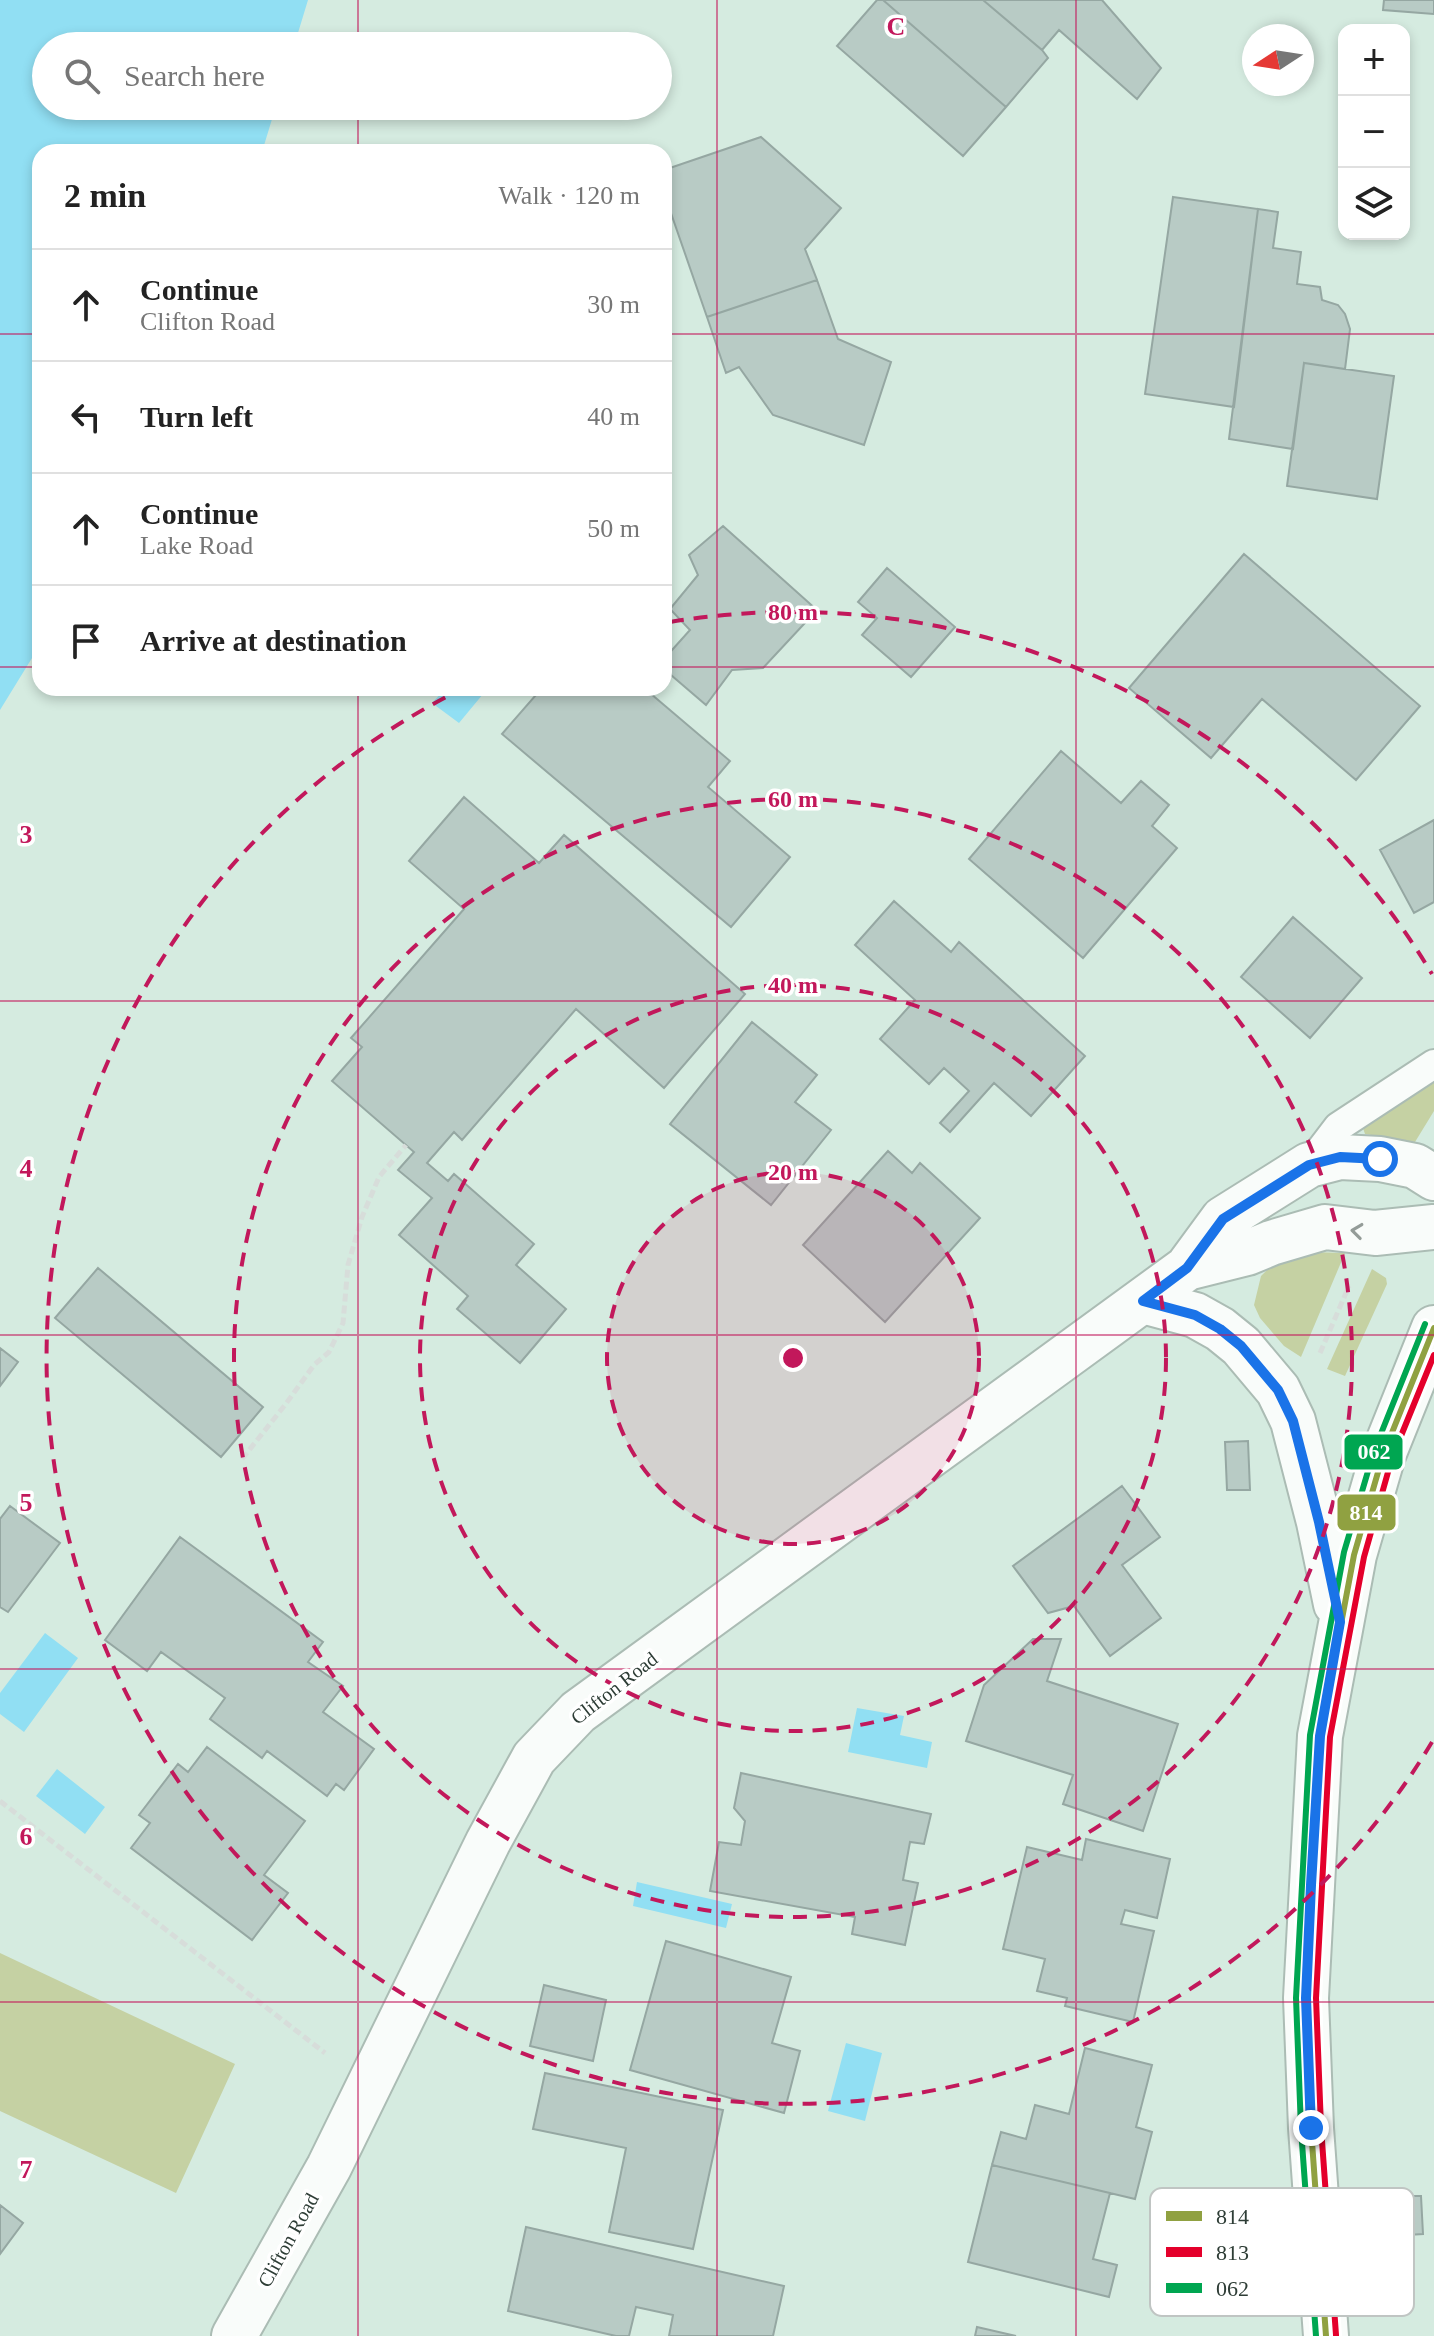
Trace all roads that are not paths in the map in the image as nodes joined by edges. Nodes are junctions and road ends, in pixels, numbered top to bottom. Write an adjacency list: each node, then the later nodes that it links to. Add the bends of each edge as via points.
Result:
1 (1434, 1064): 2 (lane, via 1338,1127)
2 (1309, 1165): 3 (street, Clifton Road, via 1340,1157 1380,1159 1415,1166); 5 (street, Clifton Road, via 1223,1219)
3 (1434, 1178)
4 (1434, 1227): 5 (street, Clifton Road, one-way to 5, via 1375,1233 1325,1227)
5 (1187, 1268): 6 (street, Clifton Road)
6 (1143, 1301): 8 (street, via 1195,1315 1220,1329 1278,1390 1293,1421); 11 (street, Clifton Road, via 578,1712 534,1758 329,2167)
7 (1434, 1328): 8 (street, via 1383,1455)
8 (1340, 1622): 9 (street, via 1320,1736 1306,1998)
9 (1315, 2188)
10 (1325, 2316): 12 (street)
11 (234, 2336)
12 (1326, 2336)

